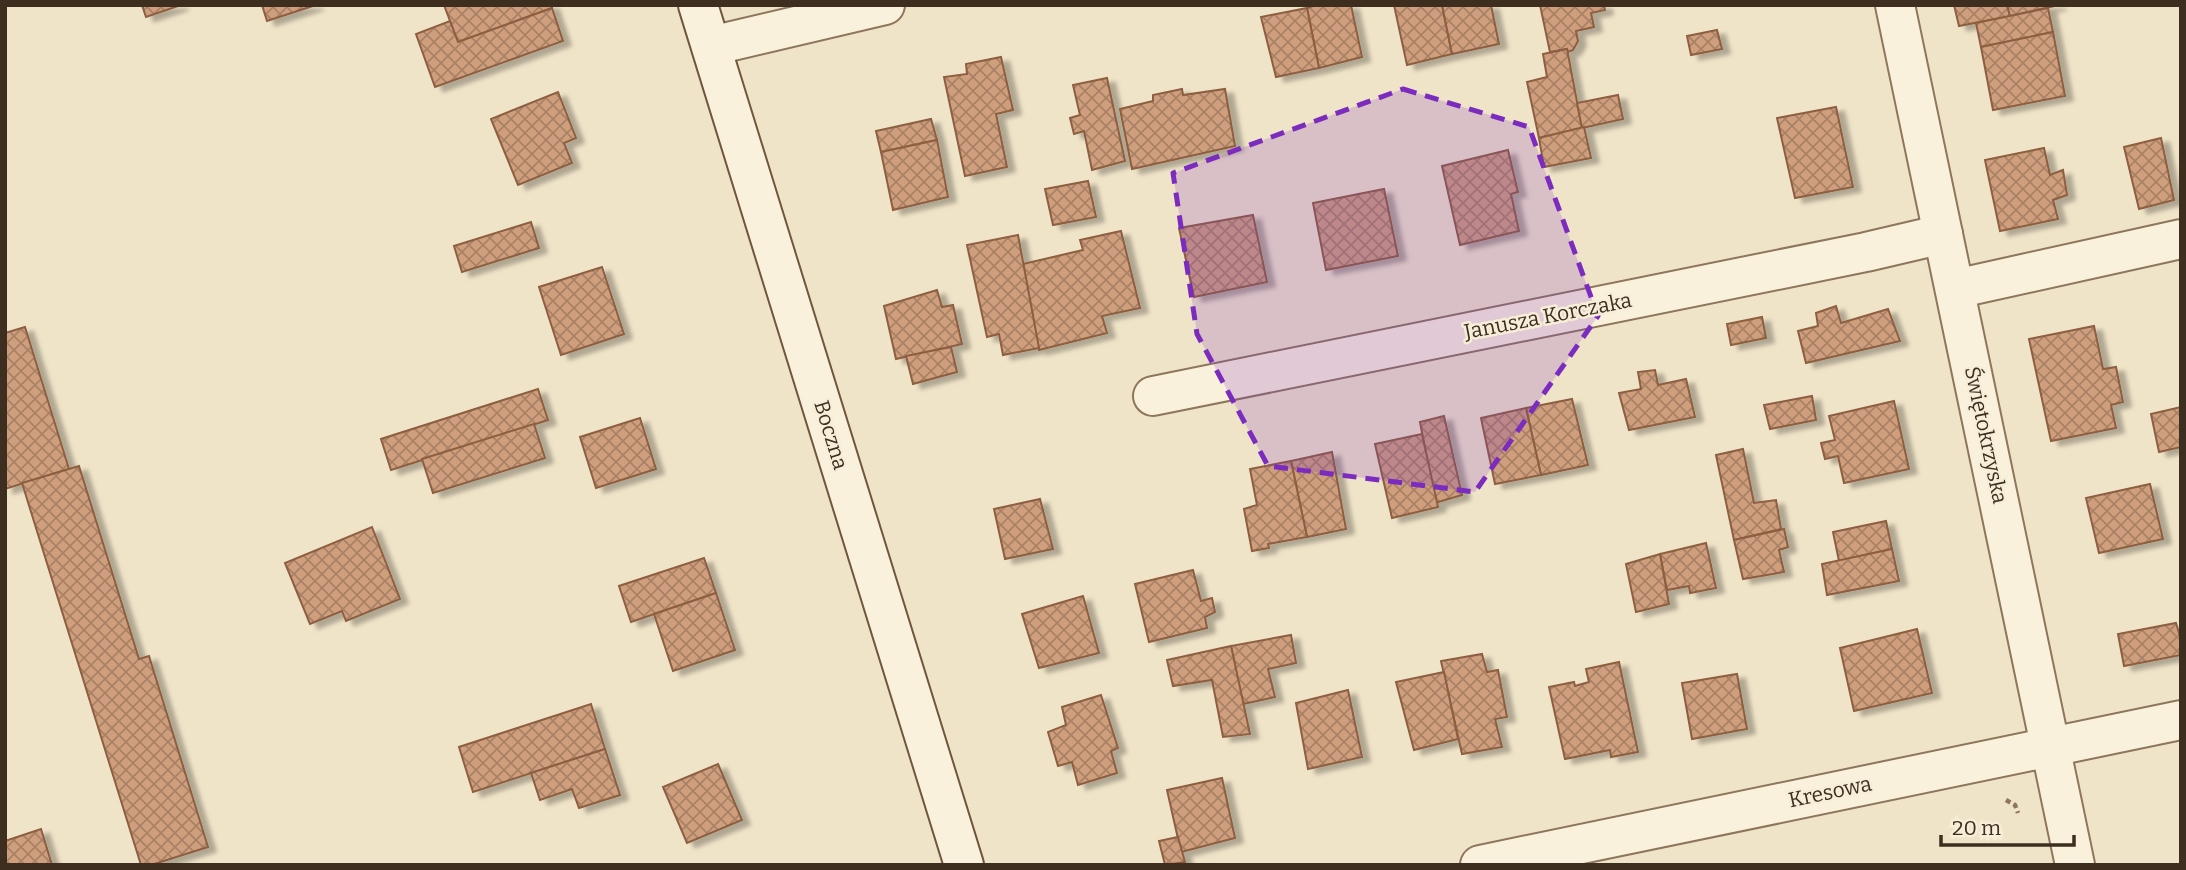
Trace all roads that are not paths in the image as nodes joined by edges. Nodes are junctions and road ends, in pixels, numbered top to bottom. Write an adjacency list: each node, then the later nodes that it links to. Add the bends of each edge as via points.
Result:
1 (698, 5): 4 (street, Boczna)
2 (885, 5): 4 (street)
3 (1895, 5): 5 (street, Świętokrzyska)
4 (711, 46): 11 (street, Boczna)
5 (1943, 234): 7 (street, Świętokrzyska); 8 (street, Janusza Korczaka)
6 (2181, 239): 7 (street)
7 (1955, 289): 10 (street, Świętokrzyska)
8 (1153, 396)
9 (2181, 720): 10 (street, Kresowa)
10 (2051, 746): 12 (street, Kresowa); 13 (street, Świętokrzyska)
11 (964, 865)
12 (1480, 865)
13 (2075, 865)

